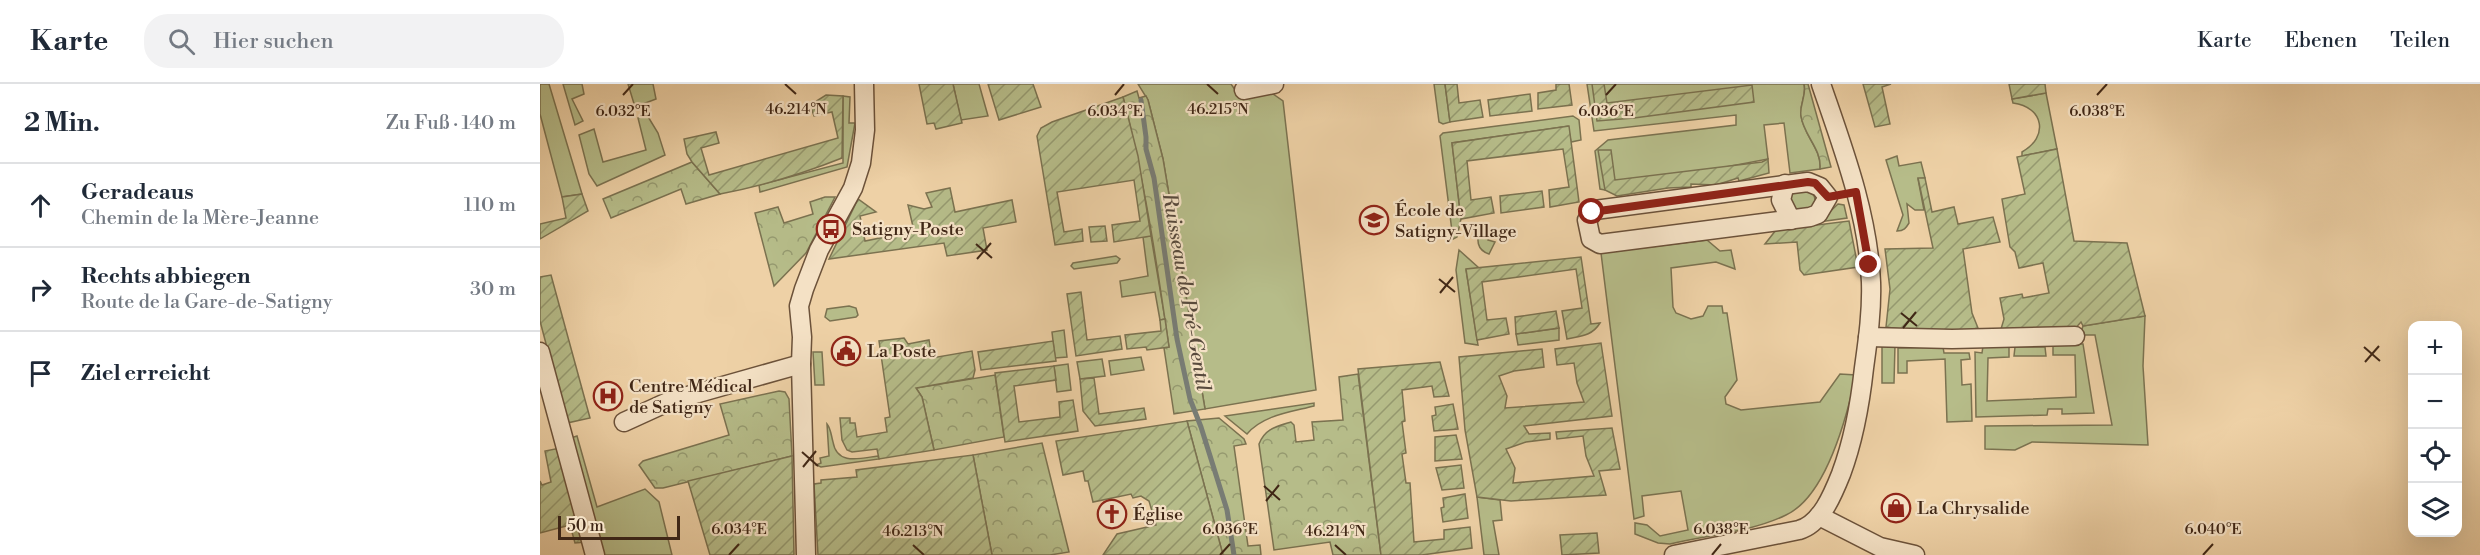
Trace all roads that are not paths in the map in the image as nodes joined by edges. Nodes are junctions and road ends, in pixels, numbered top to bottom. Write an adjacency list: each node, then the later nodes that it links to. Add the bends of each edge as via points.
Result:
1 (864, 84): 12 (street, via 861,163 853,188 819,250 799,306)
2 (1274, 84): 4 (street)
3 (1821, 84): 6 (street)
4 (1244, 90)
5 (1785, 184): 7 (street, via 1815,183); 8 (street, via 1781,200); 8 (street, via 1595,210 1587,227 1591,239 1600,244)
6 (1856, 192): 7 (street); 10 (street, via 1870,280)
7 (1828, 197): 8 (street, via 1818,214)
8 (1791, 220)
9 (2075, 336): 10 (street)
10 (1868, 337): 14 (street, via 1852,442)
11 (540, 352): 15 (street)
12 (801, 364): 13 (street, via 670,401); 16 (street)
13 (624, 422)
14 (1819, 516): 17 (street, via 1804,529); 18 (street, via 1880,547)
15 (595, 555)
16 (806, 555)
17 (1674, 555)
18 (1915, 555)

